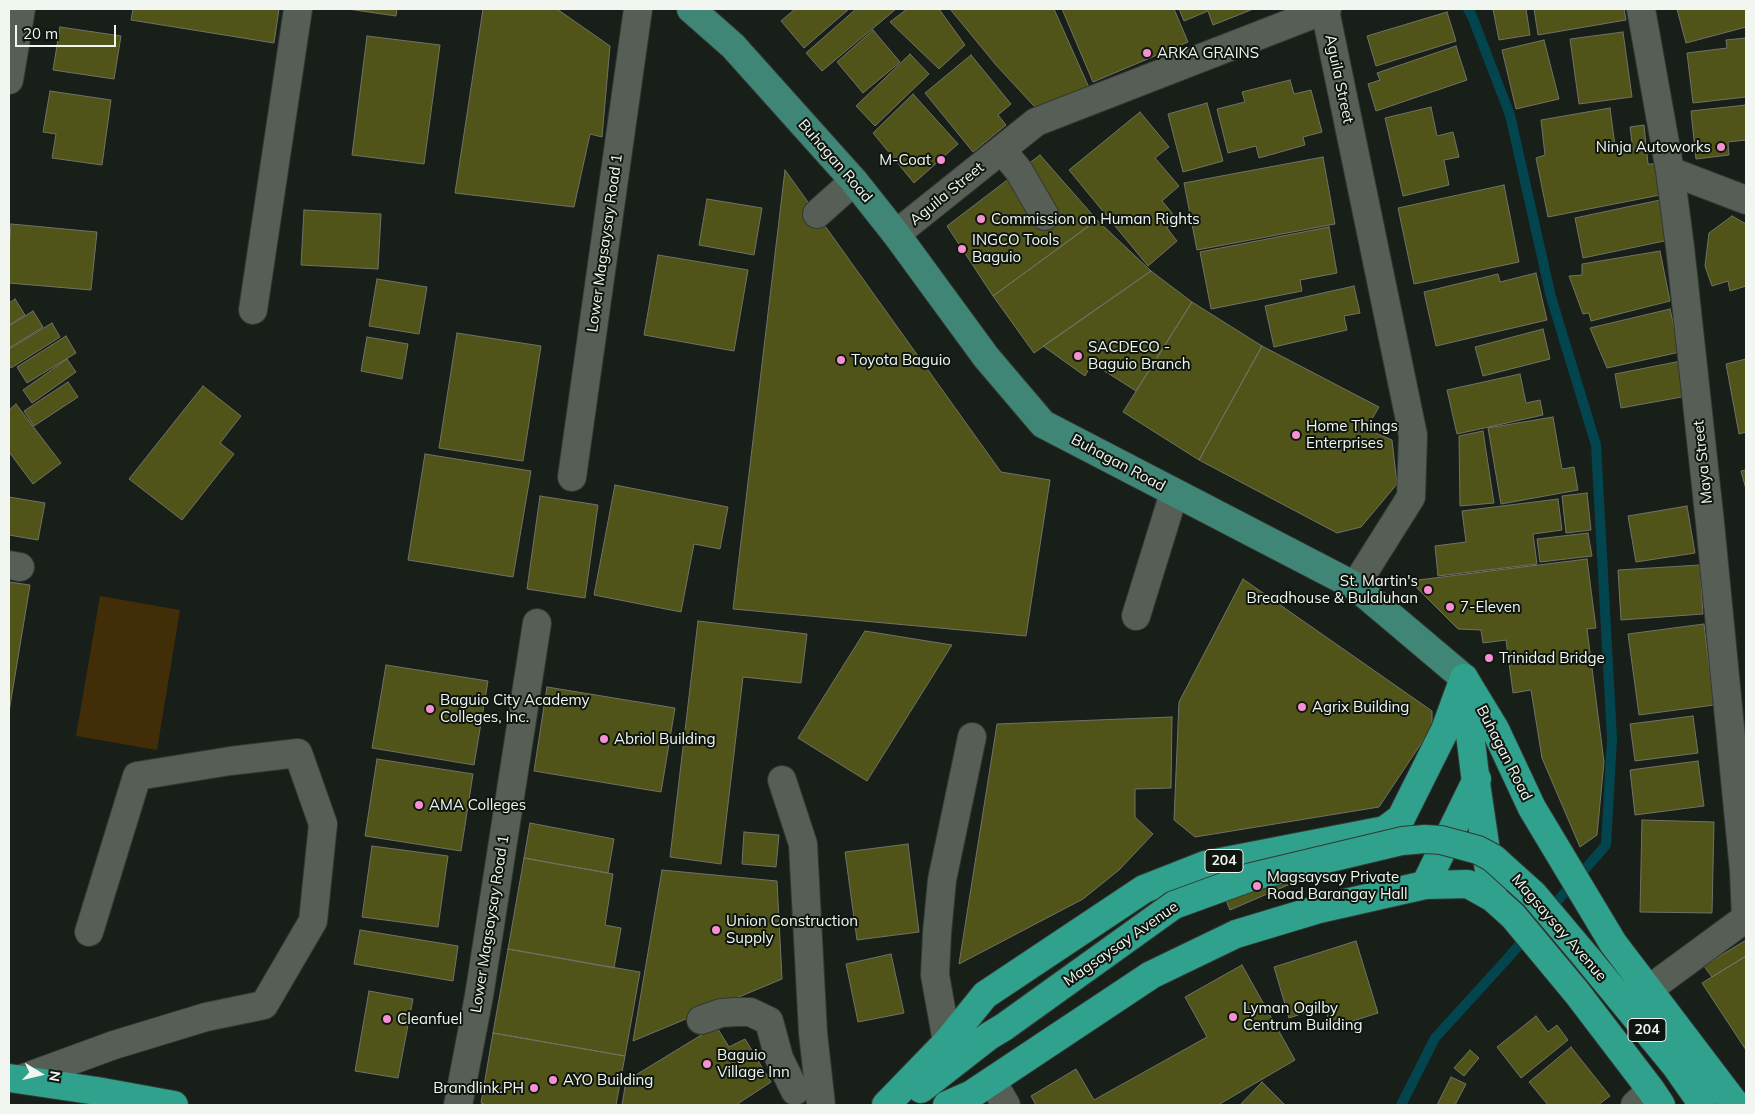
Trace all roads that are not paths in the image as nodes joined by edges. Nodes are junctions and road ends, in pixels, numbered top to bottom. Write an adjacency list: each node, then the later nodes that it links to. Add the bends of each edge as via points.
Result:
1 (21, 9): 7 (street)
2 (298, 9): 15 (street)
3 (638, 9): 16 (street, Lower Magsaysay Road 1)
4 (691, 9): 10 (main road, Buhagan Road, via 733,46)
5 (1326, 9): 8 (street, Aguila Street, via 1036,122); 18 (street, Aguila Street, via 1413,435 1411,497)
6 (1641, 9): 9 (street, Maya Street)
7 (9, 80)
8 (1002, 150): 13 (street, via 1019,171); 14 (street, Aguila Street)
9 (1670, 171): 11 (street); 26 (street, Maya Street)
10 (854, 182): 12 (street); 14 (main road, Buhagan Road)
11 (1746, 200)
12 (817, 214)
13 (1045, 216)
14 (896, 234): 17 (main road, Buhagan Road, via 986,357 1043,424)
15 (253, 310)
16 (572, 477)
17 (1174, 493): 18 (main road, Buhagan Road); 19 (street)
18 (1356, 586): 21 (main road, Buhagan Road)
19 (1136, 616)
20 (537, 623): 41 (street, Lower Magsaysay Road 1, via 479,996)
21 (1464, 678): 22 (highway, Buhagan Road); 25 (highway); 35 (highway, Magsaysay Avenue / 204, via 1445,730 1401,818 1385,830 1206,865 1144,889 984,995)
22 (1495, 728): 25 (highway); 31 (highway, Buhagan Road / 204, via 1532,808)
23 (972, 737): 35 (street, via 942,880 937,933 935,975)
24 (782, 780): 42 (street, via 803,844 813,1033)
25 (1476, 783): 27 (highway); 28 (highway)
26 (1745, 870): 29 (street, Maya Street)
27 (1425, 885): 28 (highway, Magsaysay Avenue / 204, via 1468,884); 37 (highway, Magsaysay Avenue / 204, via 1319,909 1236,934 1151,975)
28 (1493, 898): 33 (highway, Magsaysay Avenue / 204, via 1513,916)
29 (1746, 918): 32 (street)
30 (89, 932): 36 (street, via 137,776 298,753 323,824 314,921 264,1005 206,1017)
31 (1610, 938): 32 (highway, 204); 33 (highway, via 1585,945 1575,970)
32 (1648, 990): 48 (highway, 204)
33 (1577, 993): 39 (highway, Magsaysay Avenue / 204)
34 (701, 1020): 38 (street, via 722,1013 750,1012 769,1021)
35 (947, 1042): 43 (highway, Magsaysay Avenue / 204)
36 (15, 1079): 40 (highway)
37 (992, 1081): 45 (highway, Magsaysay Avenue / 204); 46 (street)
38 (794, 1100)
39 (1649, 1100)
40 (174, 1105)
41 (458, 1105)
42 (821, 1105)
43 (886, 1105)
44 (901, 1105): 47 (highway, Magsaysay Avenue / 204, bridge, via 989,1036 1174,905 1260,874 1402,841 1425,839 1478,850 1493,858 1534,895 1675,1065)
45 (947, 1105)
46 (1006, 1105)
47 (1703, 1105)
48 (1736, 1105)

